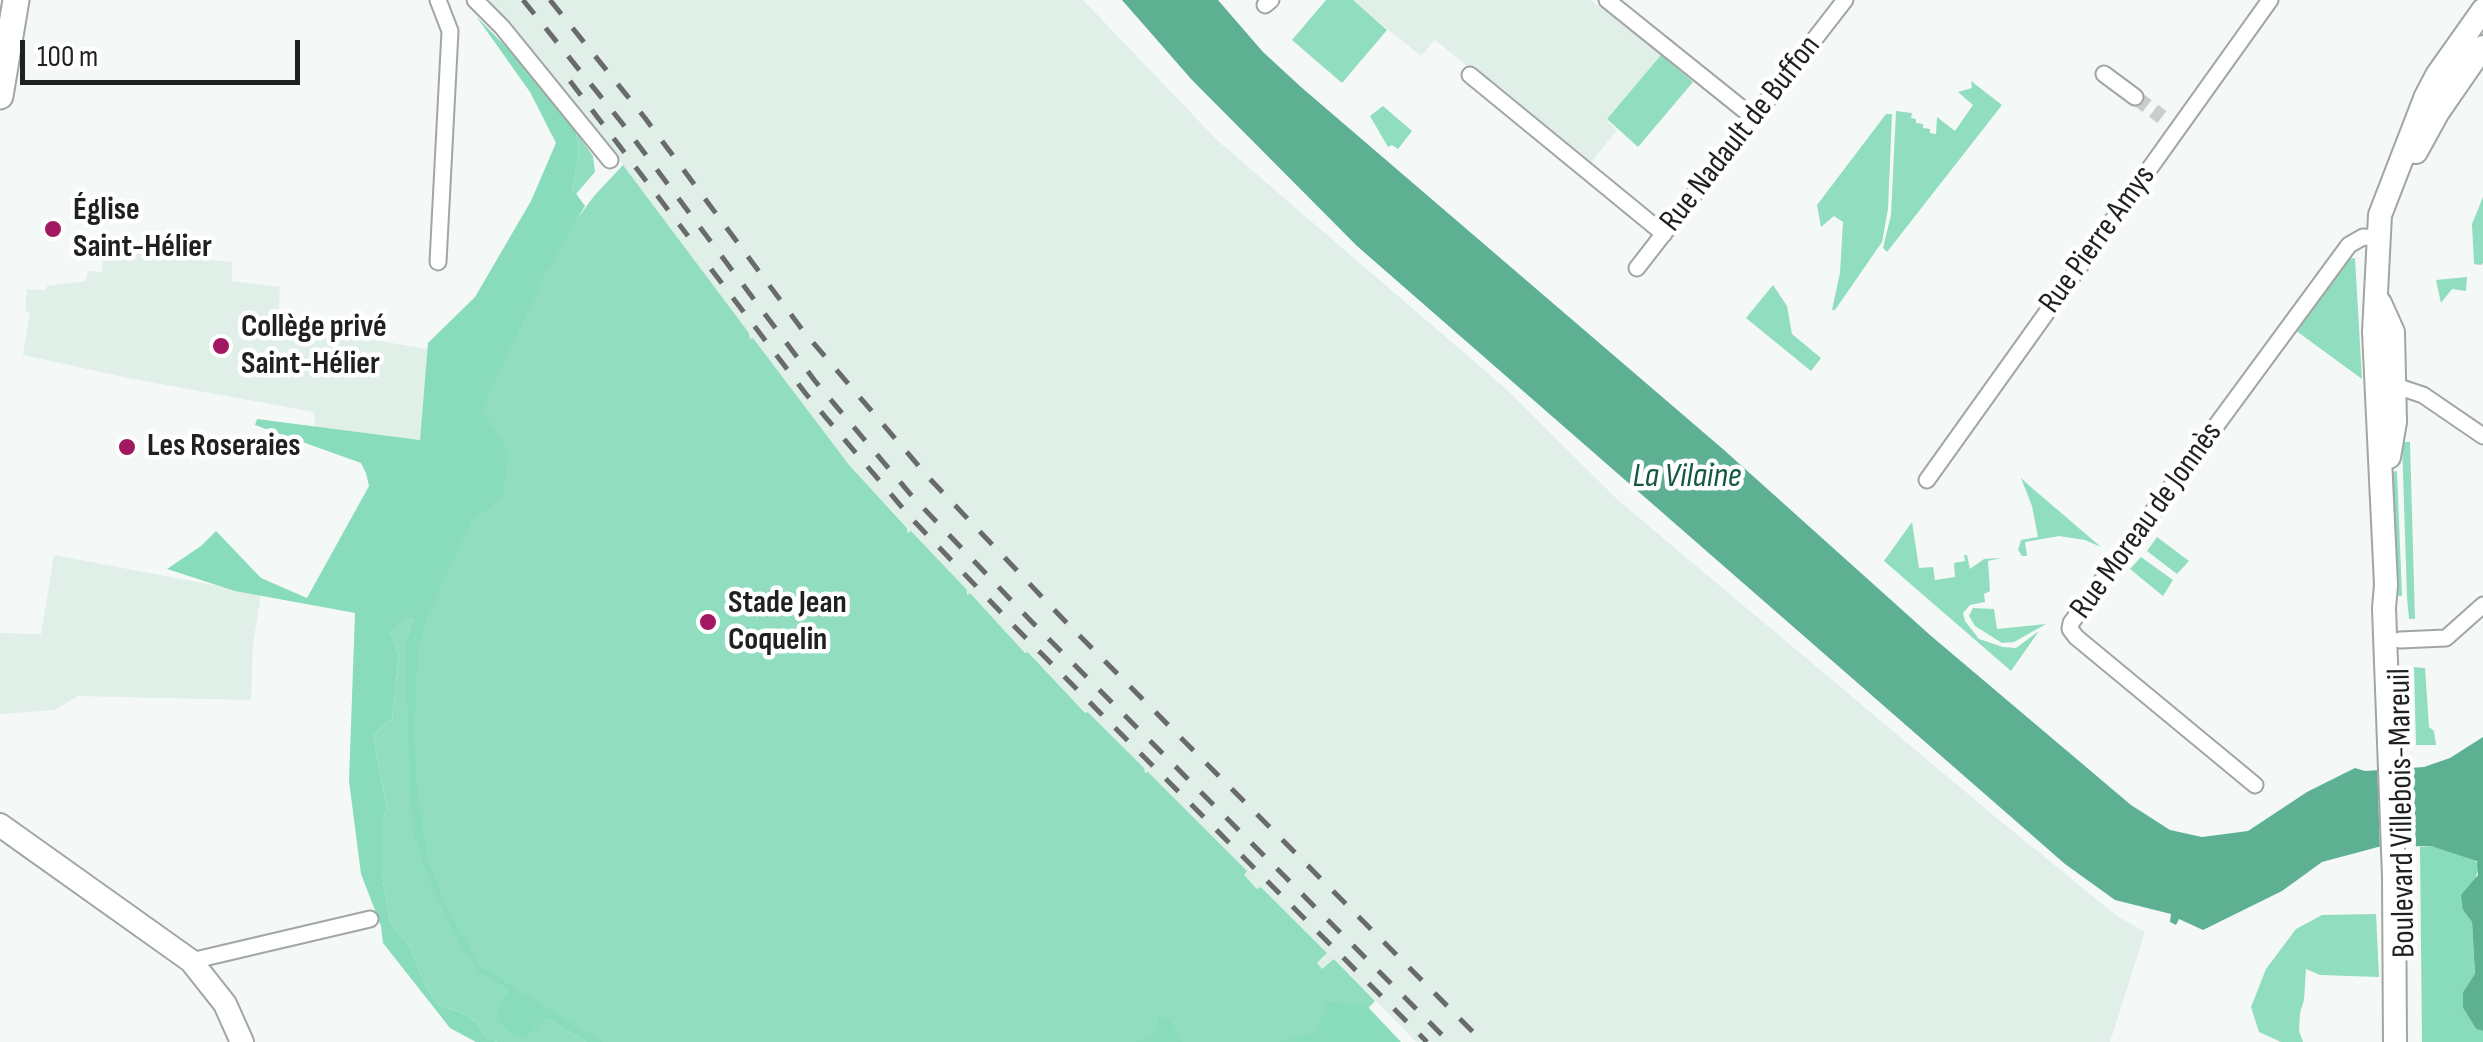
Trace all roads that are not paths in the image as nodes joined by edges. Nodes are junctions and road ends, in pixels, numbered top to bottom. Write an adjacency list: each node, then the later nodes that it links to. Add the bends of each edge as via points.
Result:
1 (16, 0): 11 (main road)
2 (438, 0): 19 (street, via 450,30)
3 (475, 0): 16 (street)
4 (1607, 0): 14 (street)
5 (1844, 0): 14 (street, Rue Nadault de Buffon)
6 (2270, 0): 15 (street, Rue Pierre Amys)
7 (2483, 10): 18 (main road, Boulevard Villebois-Mareuil, via 2426,96 2380,215)
8 (2483, 47): 18 (main road, Boulevard Villebois-Mareuil, via 2424,136)
9 (2104, 74): 12 (street)
10 (1470, 75): 17 (street)
11 (1, 84)
12 (2135, 97)
13 (2162, 117): 15 (street)
14 (1754, 118): 17 (street, Rue Nadault de Buffon)
15 (2178, 128): 23 (street, Rue Pierre Amys)
16 (610, 160)
17 (1664, 234): 20 (street, Rue Nadault de Buffon)
18 (2380, 238): 21 (main road, Boulevard Villebois-Mareuil, via 2374,332); 28 (street, Rue Moreau de Jonnès, via 2349,245 2071,624 2076,637)
19 (438, 262)
20 (1637, 268)
21 (2385, 382): 22 (street, via 2423,395); 24 (main road, Boulevard Villebois-Mareuil)
22 (2483, 436)
23 (1928, 480)
24 (2386, 585): 26 (main road, Boulevard Villebois-Mareuil); 27 (main road, Boulevard Villebois-Mareuil)
25 (2483, 606): 26 (street, via 2446,638)
26 (2400, 640): 27 (main road, Boulevard Villebois-Mareuil)
27 (2396, 757): 30 (main road, Boulevard Villebois-Mareuil)
28 (2254, 785)
29 (0, 825): 32 (main road)
30 (2399, 849): 34 (main road, Boulevard Villebois-Mareuil); 35 (main road, Boulevard Villebois-Mareuil)
31 (370, 919): 32 (street)
32 (191, 961): 33 (main road, via 225,1004)
33 (242, 1042)
34 (2395, 1042)
35 (2406, 1042)

